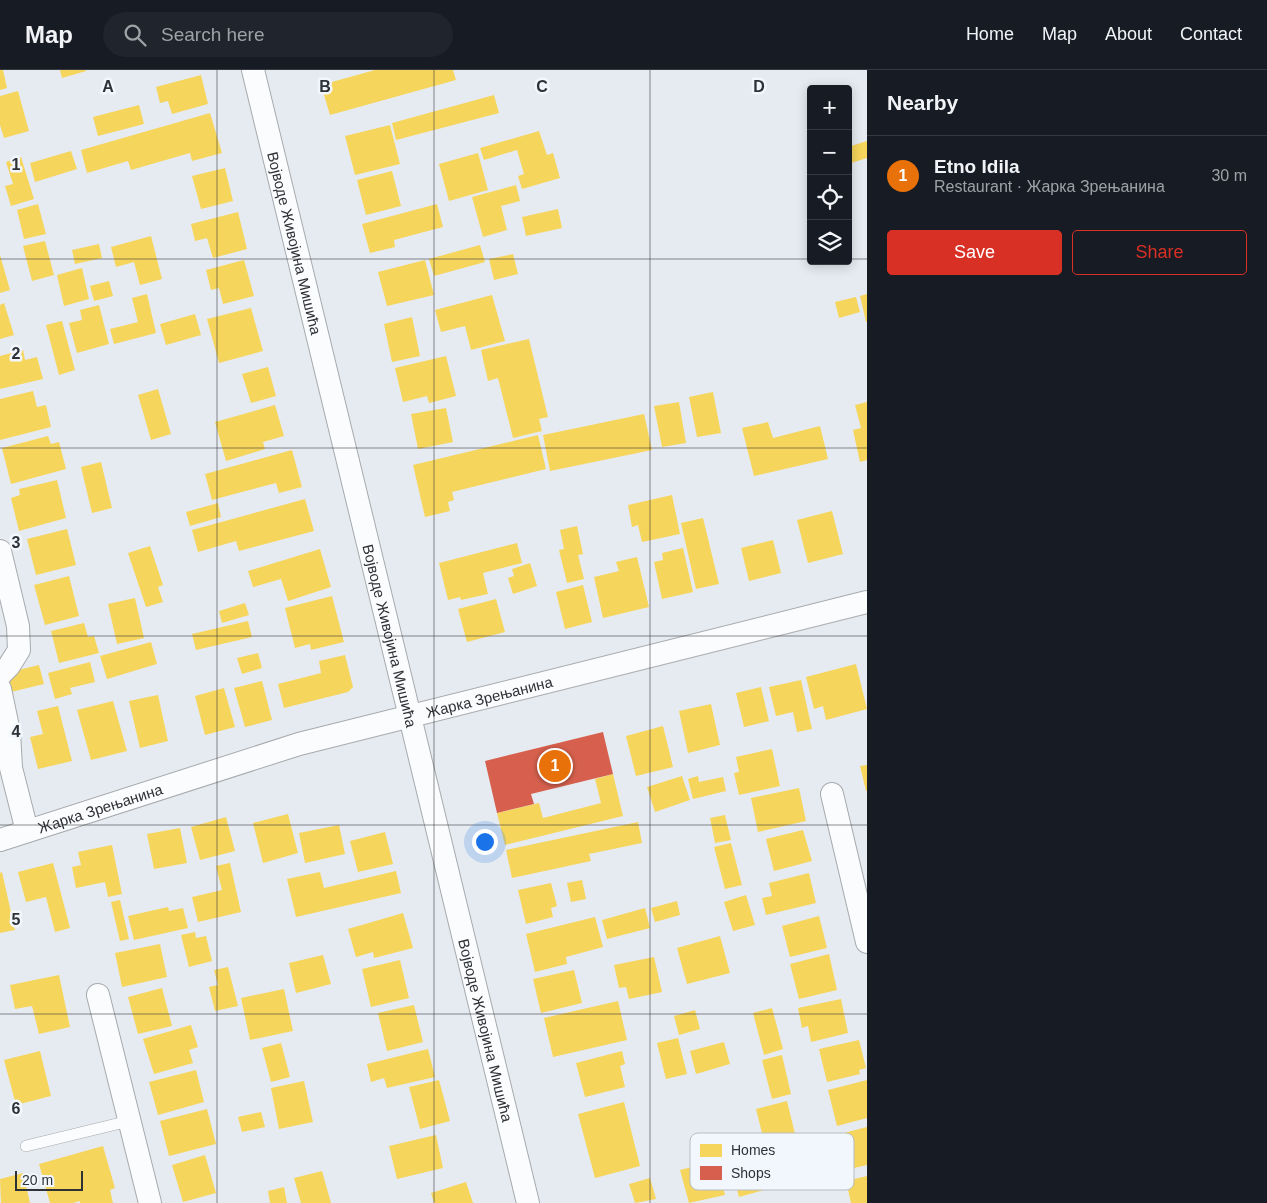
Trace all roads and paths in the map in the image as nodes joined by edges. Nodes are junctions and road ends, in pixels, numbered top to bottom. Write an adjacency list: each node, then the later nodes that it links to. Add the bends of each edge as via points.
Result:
1 (253, 70): 6 (street, Војводе Живојина Мишића)
2 (0, 551): 4 (street, via 18,626 19,650)
3 (867, 602): 6 (street, Жарка Зрењанина)
4 (0, 675)
5 (0, 689): 8 (street, via 9,732 11,768)
6 (409, 717): 8 (street, Жарка Зрењанина, via 299,744); 15 (street, Војводе Живојина Мишића)
7 (832, 794): 10 (street)
8 (27, 831): 9 (street, Жарка Зрењанина)
9 (0, 840)
10 (867, 942)
11 (98, 995): 12 (street)
12 (129, 1121): 13 (lane); 14 (street)
13 (26, 1146)
14 (150, 1203)
15 (528, 1203)

